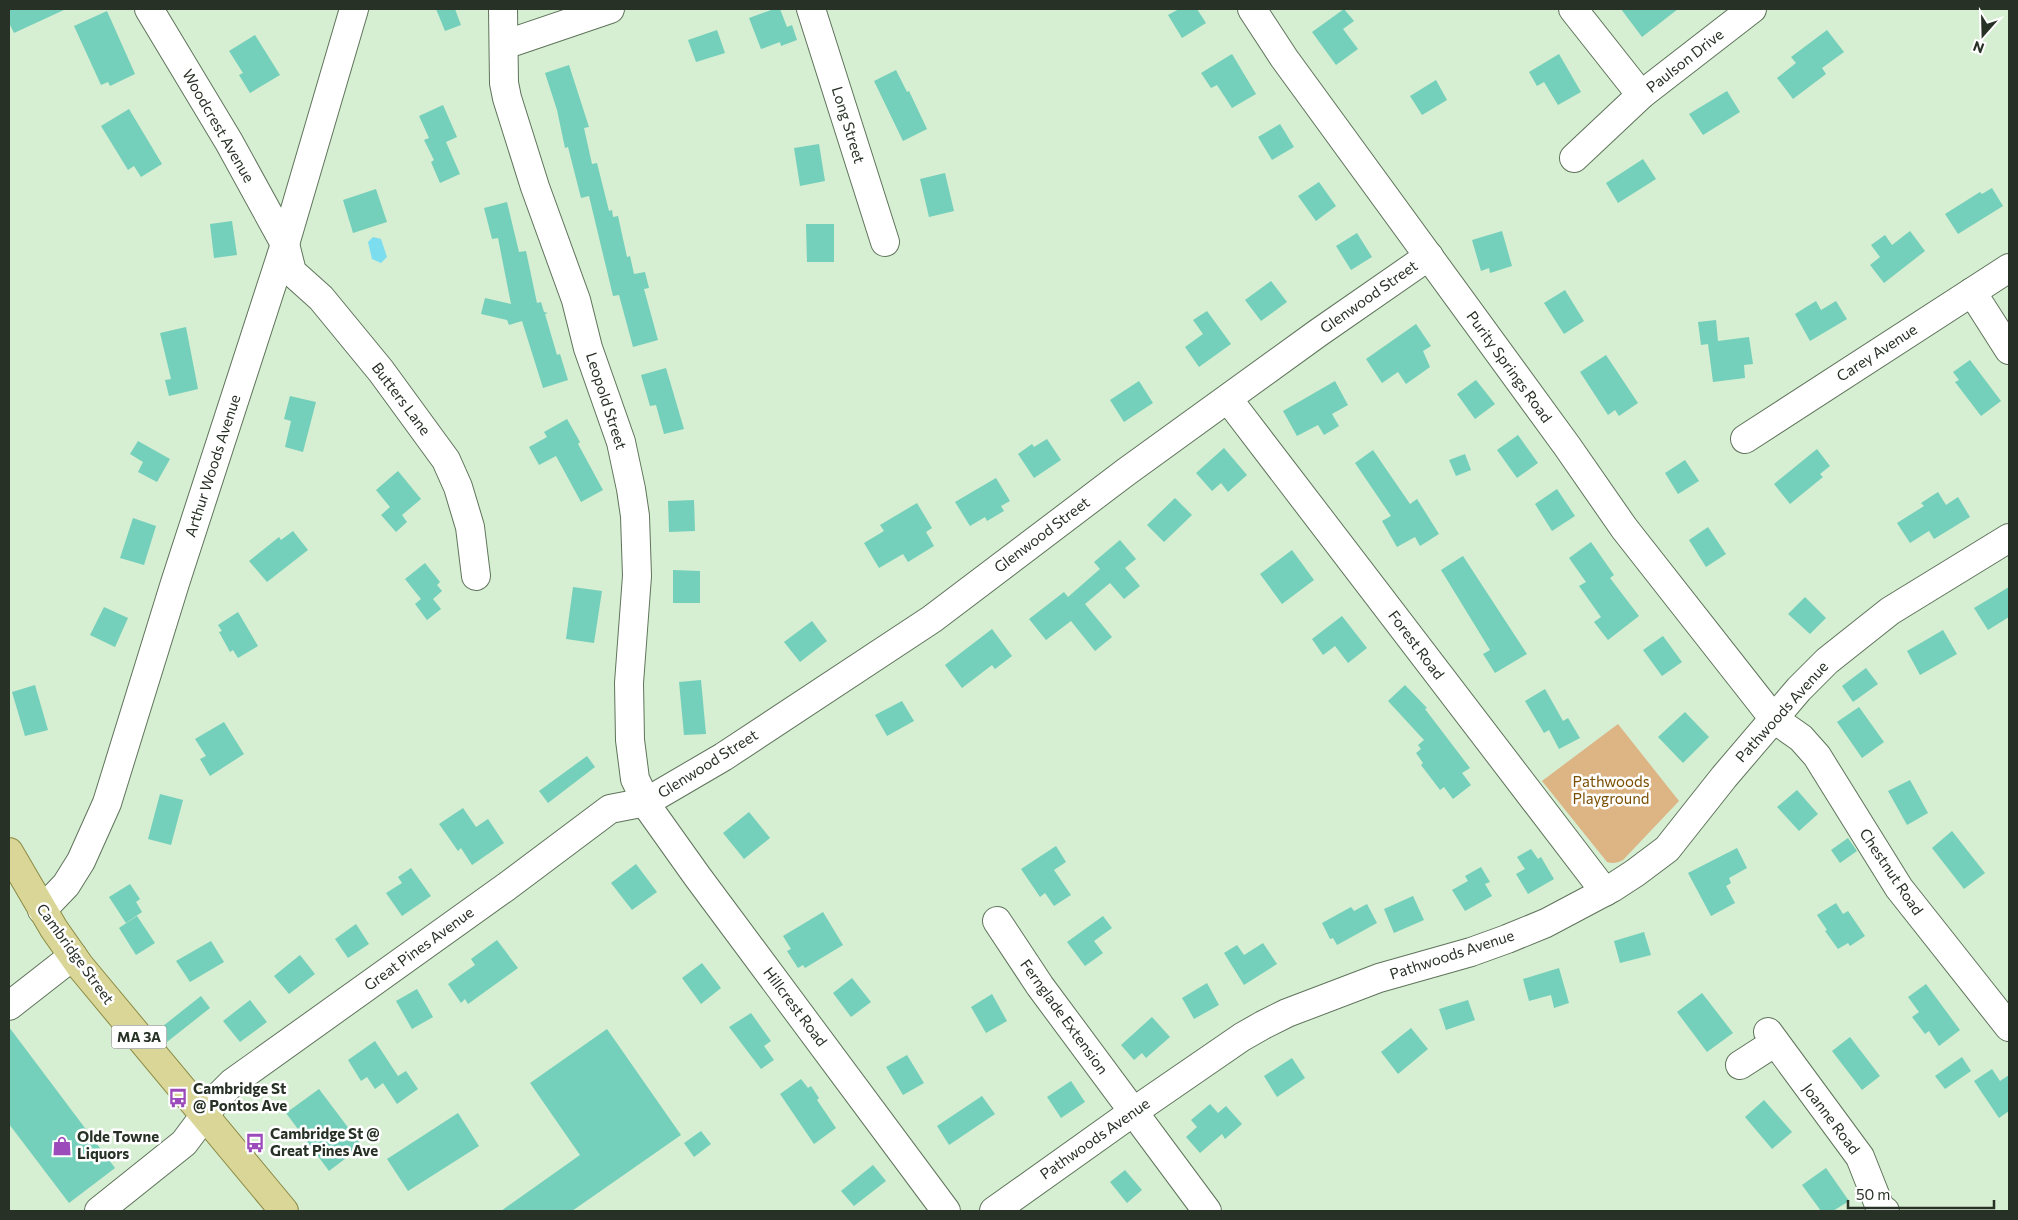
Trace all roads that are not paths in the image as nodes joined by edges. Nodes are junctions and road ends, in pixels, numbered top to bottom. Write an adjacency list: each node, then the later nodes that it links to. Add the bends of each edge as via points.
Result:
1 (149, 9): 13 (street, Woodcrest Avenue, via 229,142)
2 (354, 9): 13 (street, Arthur Woods Avenue)
3 (503, 9): 9 (street, Leopold Street)
4 (610, 9): 9 (street)
5 (811, 9): 12 (street, Long Street)
6 (1252, 9): 14 (street, Purity Springs Road, via 1284,58)
7 (1573, 9): 10 (street, Paulson Drive)
8 (1752, 9): 10 (street, Paulson Drive)
9 (504, 45): 23 (street, Leopold Street, via 507,98 576,300 588,348 621,442 631,489 637,552 629,683 630,740 635,779)
10 (1641, 95): 11 (street, Paulson Drive)
11 (1574, 158)
12 (885, 242)
13 (285, 244): 21 (street, Butters Lane, via 292,272 321,298 381,371 446,460 470,527); 26 (street, Arthur Woods Avenue, via 107,803 81,861 66,885)
14 (1429, 256): 18 (street, Glenwood Street); 22 (street, Purity Springs Road, via 1624,528)
15 (2009, 268): 16 (street, Carey Avenue)
16 (1972, 292): 17 (street); 19 (street, Carey Avenue)
17 (2009, 350)
18 (1228, 399): 23 (street, Glenwood Street, via 932,619 723,757); 25 (street, Forest Road)
19 (1745, 439)
20 (2009, 538): 22 (street, Pathwoods Avenue, via 1890,611 1827,661)
21 (476, 576)
22 (1774, 718): 25 (street, Pathwoods Avenue, via 1667,849); 30 (street, Chestnut Road, via 1801,738 1817,756 1899,888)
23 (646, 802): 33 (street, Great Pines Avenue, via 610,810 232,1083); 36 (street, Hillcrest Road, via 697,876)
24 (9, 852): 26 (main road, Cambridge Street / MA 3A)
25 (1605, 892): 32 (street, Pathwoods Avenue, via 1507,939 1380,978 1287,1013 1242,1037)
26 (42, 910): 28 (main road, Cambridge Street / MA 3A)
27 (997, 921): 32 (street, Fernglade Extension, via 1040,986)
28 (73, 956): 29 (street); 33 (main road, Cambridge Street / MA 3A)
29 (9, 1006)
30 (2009, 1026)
31 (1740, 1065): 39 (street, Joanne Road, via 1771,1038 1860,1157)
32 (1133, 1112): 37 (street, Pathwoods Avenue); 38 (street, Fernglade Extension)
33 (204, 1116): 34 (street, Great Pines Avenue, via 181,1146); 35 (main road, Cambridge Street / MA 3A)
34 (99, 1211)
35 (284, 1211)
36 (946, 1211)
37 (994, 1211)
38 (1207, 1211)
39 (1879, 1211)

